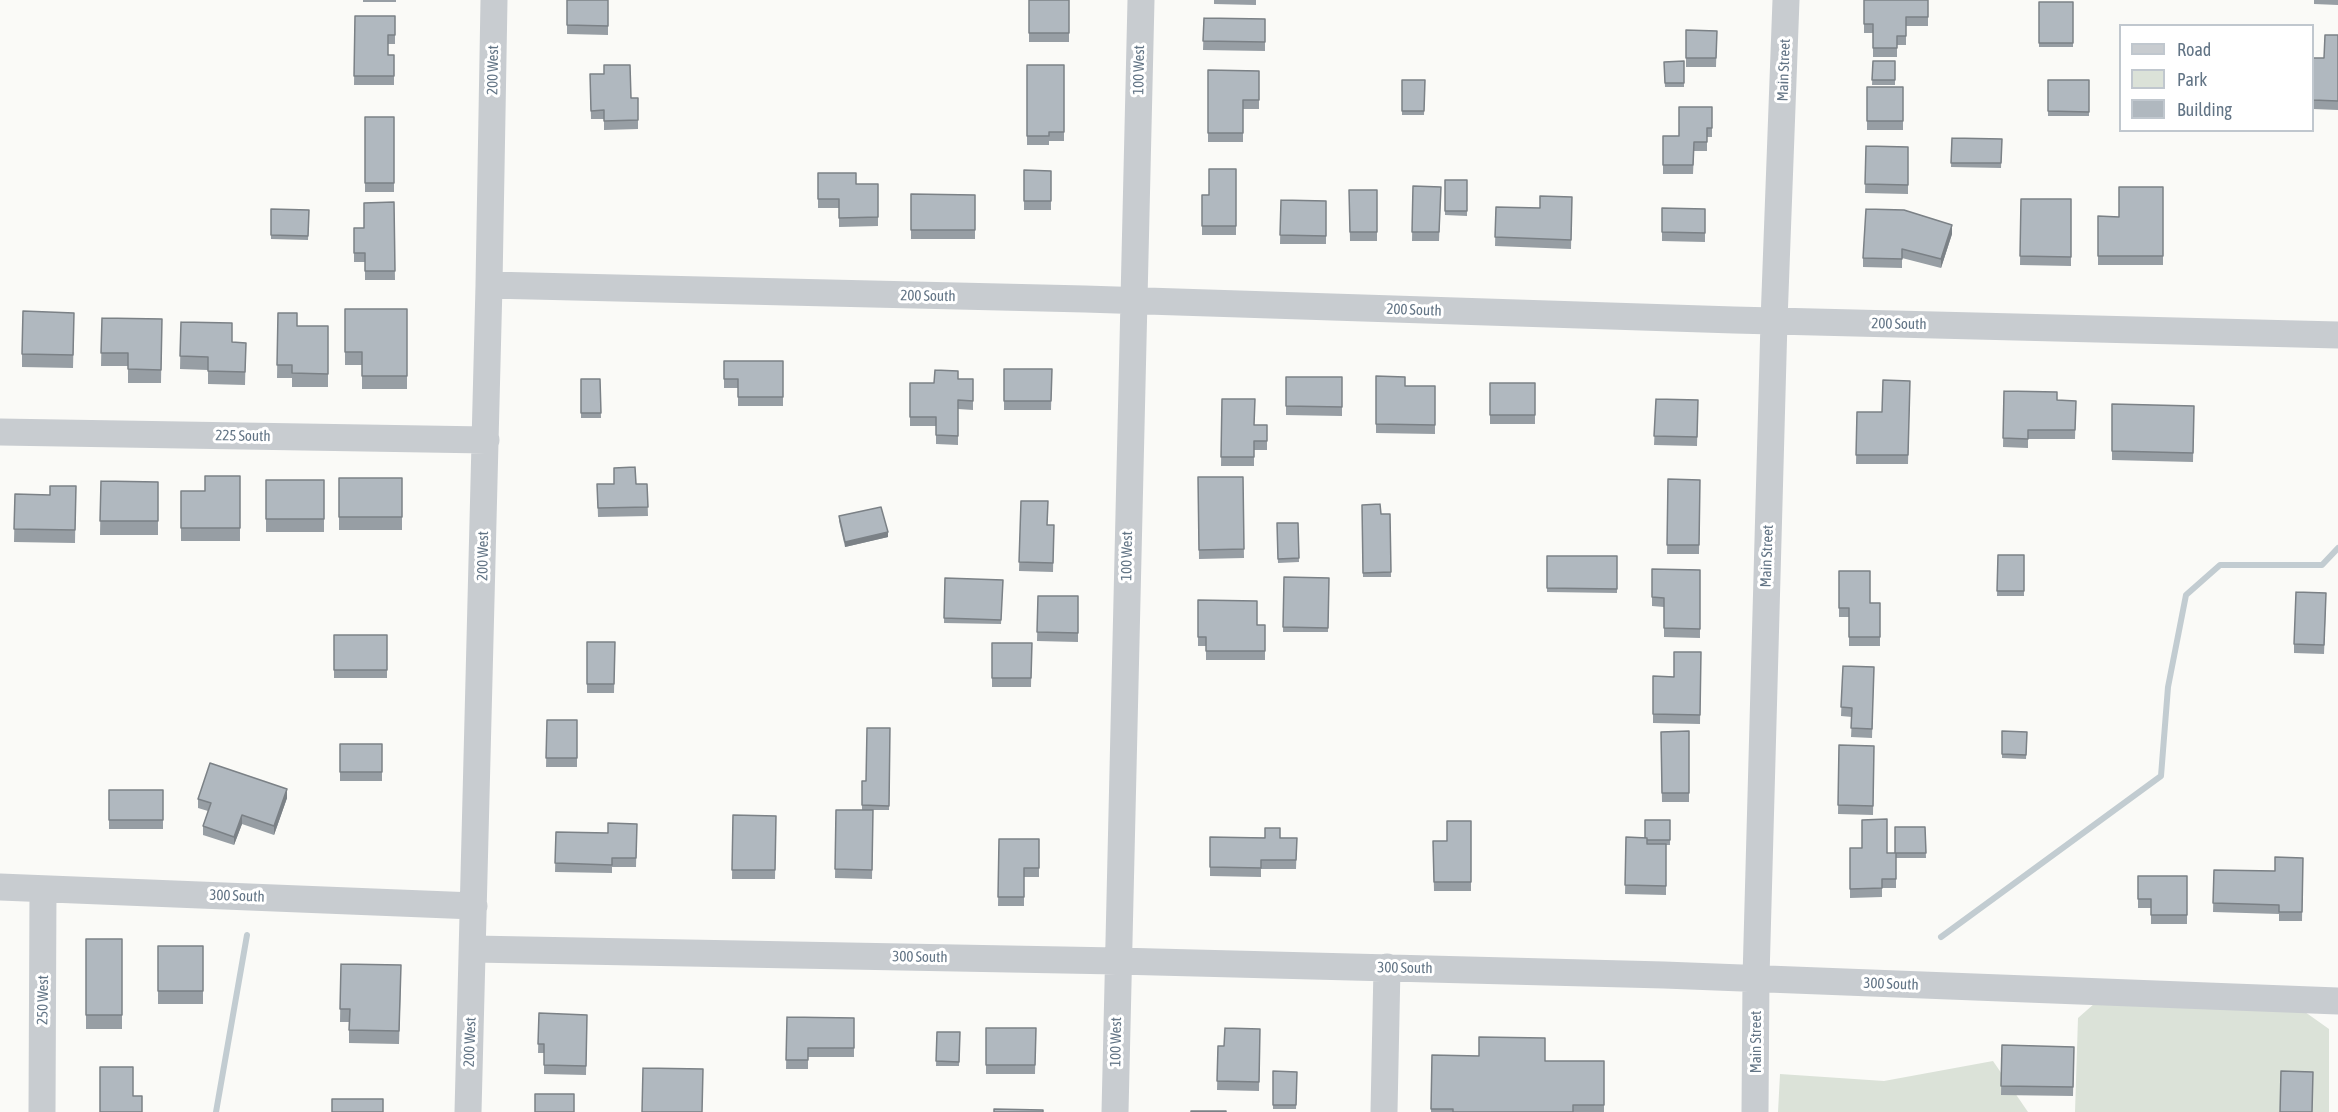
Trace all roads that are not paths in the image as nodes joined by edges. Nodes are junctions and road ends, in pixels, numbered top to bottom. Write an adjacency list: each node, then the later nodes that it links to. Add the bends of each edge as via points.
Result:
1 (494, 0): 4 (street, 200 West)
2 (1141, 0): 5 (street, 100 West)
3 (1786, 0): 6 (street, Main Street)
4 (489, 285): 5 (street, 200 South); 9 (street, 200 West)
5 (1133, 301): 6 (street, 200 South); 14 (street, 100 West)
6 (1774, 321): 7 (street, 200 South); 16 (street, Main Street)
7 (2338, 335)
8 (0, 432): 9 (street, 225 South)
9 (486, 440): 12 (street, 200 West)
10 (0, 887): 11 (street, 300 South)
11 (43, 889): 12 (street, 300 South); 18 (street, 250 West)
12 (474, 906): 13 (street, 200 West)
13 (472, 949): 14 (street, 300 South); 19 (street, 200 West)
14 (1117, 961): 15 (street, 300 South); 20 (street, 100 West)
15 (1387, 967): 16 (street, 300 South); 21 (street)
16 (1756, 978): 17 (street, 300 South); 22 (street, Main Street)
17 (2338, 1001)
18 (42, 1112)
19 (468, 1112)
20 (1114, 1112)
21 (1384, 1112)
22 (1755, 1112)

